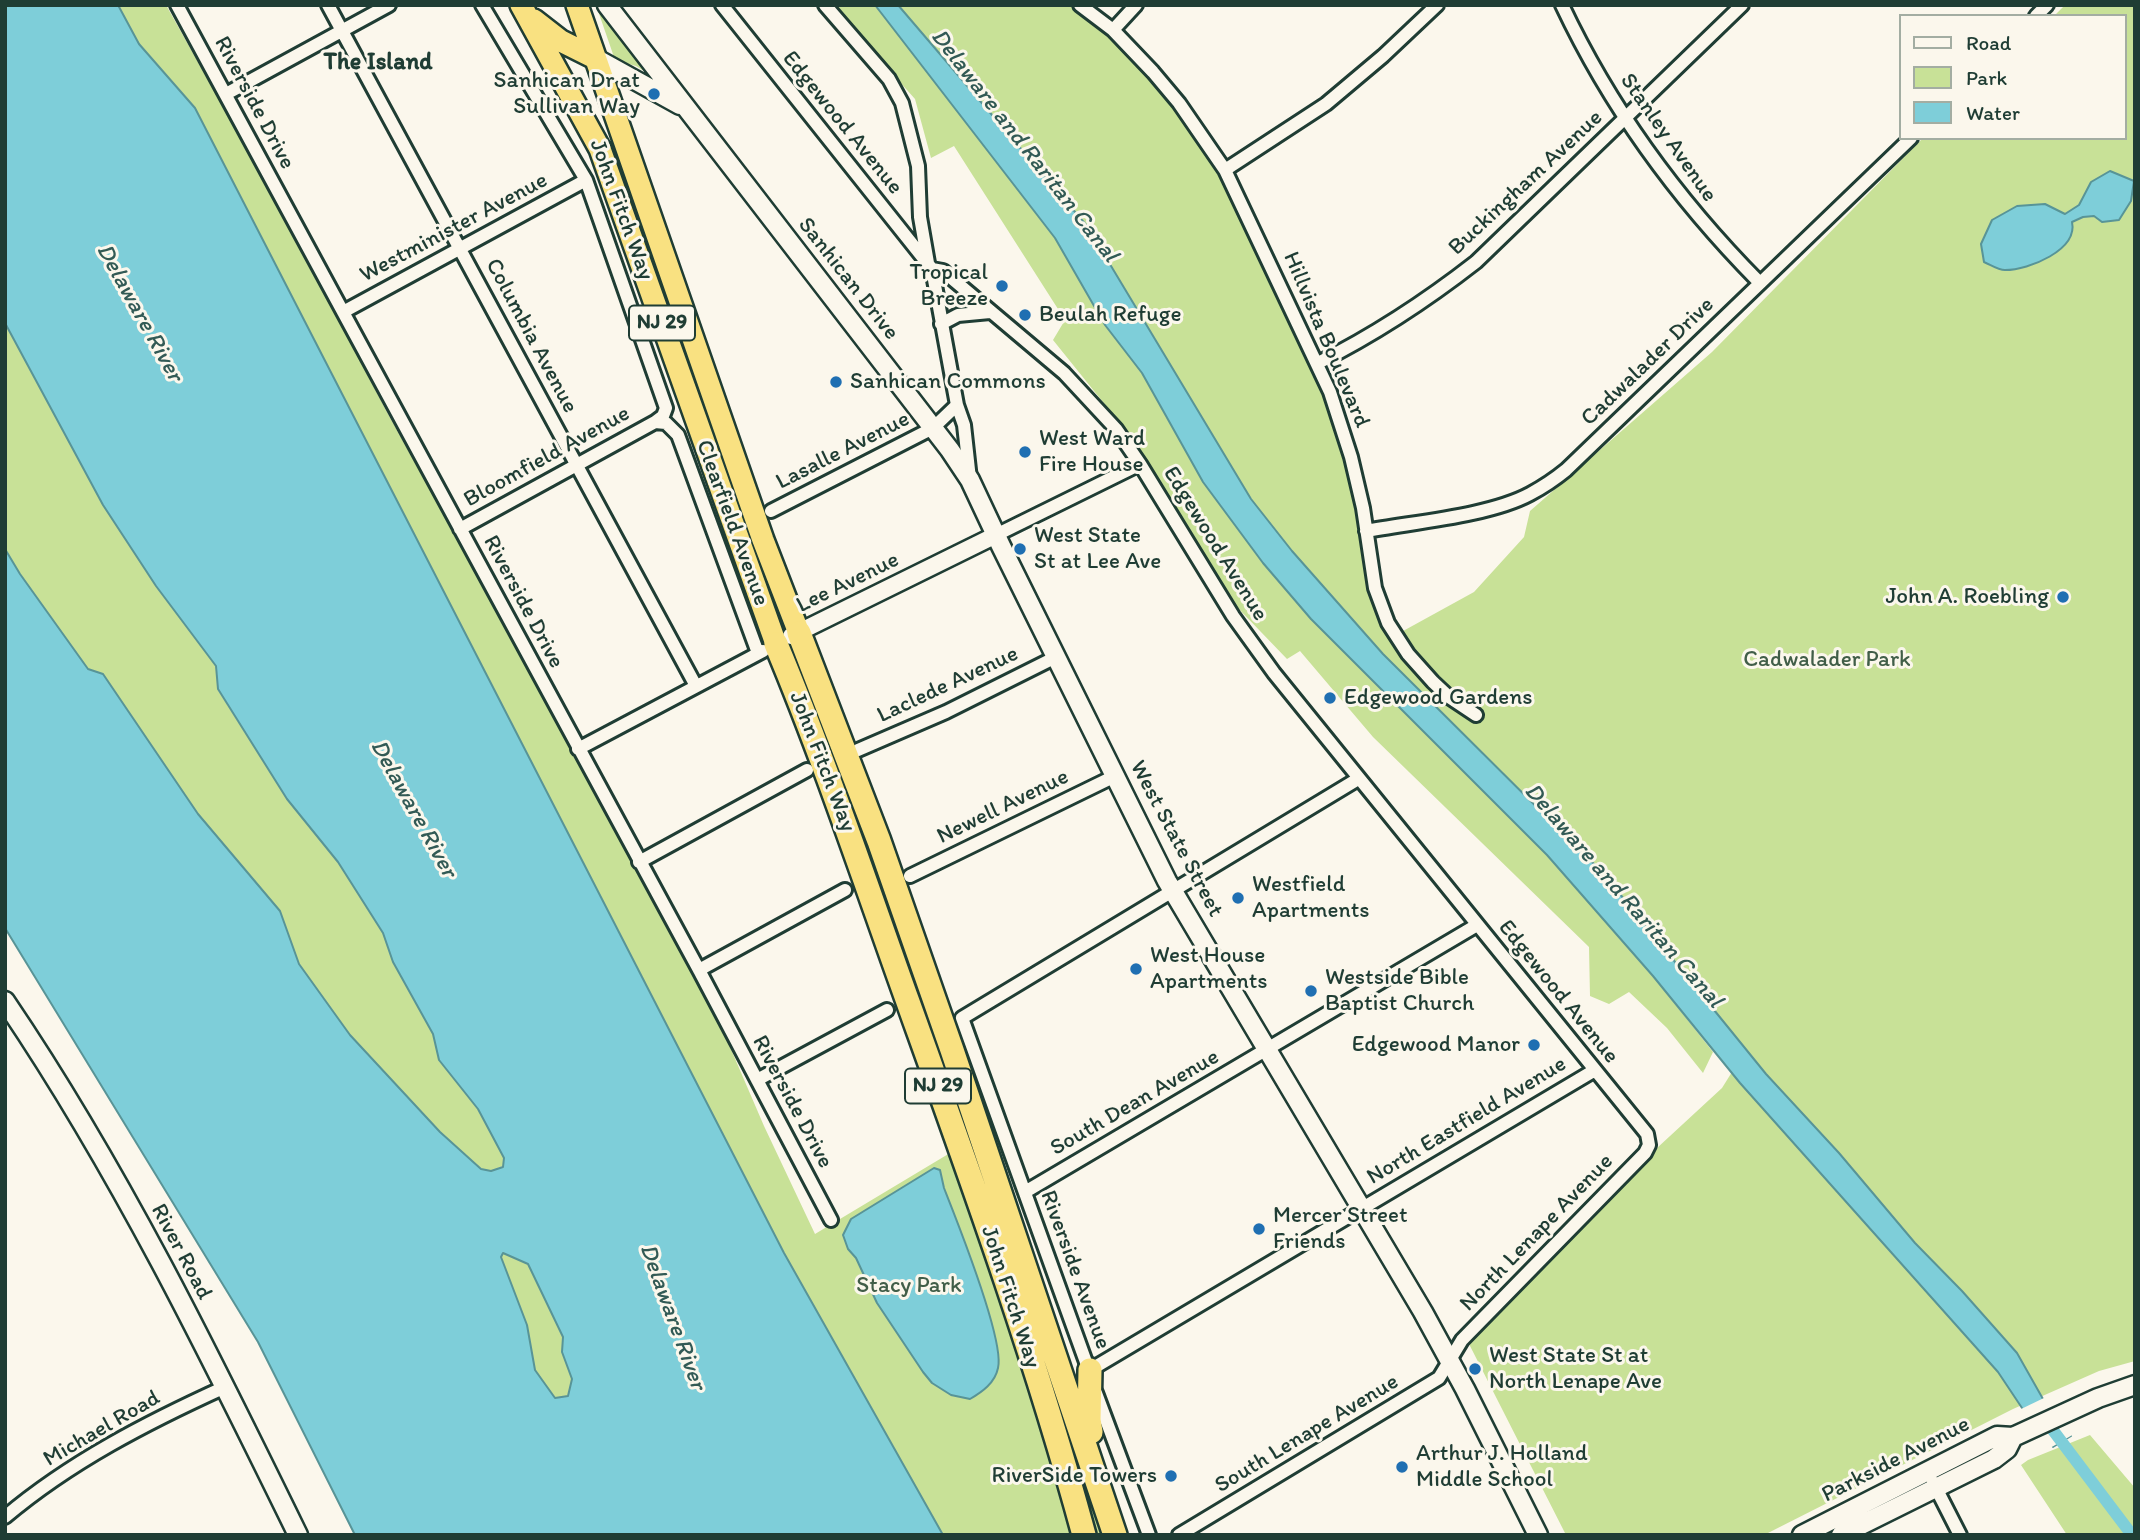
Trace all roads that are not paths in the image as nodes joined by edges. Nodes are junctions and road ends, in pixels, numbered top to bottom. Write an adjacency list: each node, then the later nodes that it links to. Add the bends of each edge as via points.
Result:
1 (177, 5): 19 (street, Riverside Drive)
2 (328, 5): 16 (street, Columbia Avenue)
3 (389, 5): 16 (street)
4 (482, 5): 24 (street)
5 (577, 5): 17 (highway, via 566,22); 18 (highway, John Fitch Way / NJ 29)
6 (607, 5): 20 (main road, Sanhican Drive)
7 (722, 5): 26 (street, Edgewood Avenue)
8 (825, 5): 26 (street, West State Street, via 899,94 918,166 920,217)
9 (1080, 5): 15 (street, Hillvista Boulevard)
10 (1136, 5): 15 (street)
11 (1437, 5): 23 (street, via 1326,104)
12 (1562, 5): 21 (street, Stanley Avenue)
13 (1742, 5): 21 (street, Buckingham Avenue)
14 (523, 8): 17 (highway); 43 (highway, John Fitch Way / NJ 29, via 605,161)
15 (1113, 30): 23 (street, Hillvista Boulevard, via 1179,103)
16 (342, 32): 19 (street); 25 (street, Columbia Avenue)
17 (549, 32): 18 (highway)
18 (595, 58): 20 (main road, Sanhican Drive); 42 (highway, John Fitch Way / NJ 29)
19 (226, 93): 28 (street, Riverside Drive)
20 (686, 108): 34 (main road, Sanhican Drive)
21 (1625, 118): 27 (street, Stanley Avenue, via 1703,223); 31 (street, Buckingham Avenue, via 1476,262 1390,324)
22 (1909, 140): 27 (street, Cadwalader Drive)
23 (1225, 170): 31 (street, Hillvista Boulevard)
24 (586, 180): 25 (street, Westminister Avenue); 33 (street, via 666,404 663,416)
25 (460, 249): 28 (street, Westminister Avenue); 36 (street, Columbia Avenue)
26 (930, 266): 29 (street, Edgewood Avenue, via 943,271); 30 (street, West State Street)
27 (1759, 282): 40 (street, Cadwalader Drive, via 1552,481 1529,495 1486,510)
28 (343, 312): 39 (street, Riverside Drive)
29 (990, 312): 30 (street, via 958,315); 35 (street, Edgewood Avenue, via 1080,388)
30 (941, 324): 32 (street, West State Street)
31 (1318, 363): 40 (street, Hillvista Boulevard, via 1344,431)
32 (957, 405): 34 (street); 37 (street, West State Street)
33 (655, 422): 36 (street, Bloomfield Avenue); 43 (street, Clearfield Avenue, via 666,423 678,435)
34 (933, 428): 37 (main road, Sanhican Drive); 38 (street, Lasalle Avenue)
35 (1140, 464): 41 (street, Lee Avenue); 51 (street, Edgewood Avenue, via 1233,616)
36 (578, 466): 39 (street, Bloomfield Avenue); 45 (street, Columbia Avenue)
37 (970, 480): 41 (main road, West State Street)
38 (771, 511)
39 (460, 528): 47 (street, Riverside Drive)
40 (1366, 531): 46 (street, Hillvista Boulevard, via 1375,588 1396,638 1441,690)
41 (996, 535): 42 (street, Lee Avenue); 44 (main road, West State Street)
42 (799, 633): 43 (street, Lee Avenue); 73 (highway, John Fitch Way / NJ 29, via 879,841)
43 (767, 649): 45 (street, Lee Avenue); 75 (highway, John Fitch Way / NJ 29, via 834,791 960,1147)
44 (1056, 657): 48 (street, Laclede Avenue); 50 (main road, West State Street)
45 (696, 686): 47 (street, Lee Avenue)
46 (1476, 715)
47 (578, 749): 52 (street, Riverside Drive)
48 (858, 750)
49 (807, 770): 52 (street)
50 (1115, 776): 53 (street, Newell Avenue); 55 (main road, West State Street)
51 (1358, 779): 55 (street); 56 (street, Edgewood Avenue)
52 (639, 862): 57 (street, Riverside Drive)
53 (910, 876)
54 (845, 890): 57 (street)
55 (1172, 891): 60 (main road, West State Street); 64 (street, Riverside Avenue, via 962,1018)
56 (1477, 925): 60 (street, South Dean Avenue); 61 (street, Edgewood Avenue)
57 (699, 970): 62 (street, Riverside Drive)
58 (5, 1001): 70 (main road, River Road, via 104,1161)
59 (887, 1010): 62 (street)
60 (1267, 1050): 64 (street, South Dean Avenue); 65 (main road, West State Street)
61 (1595, 1069): 63 (street, Edgewood Avenue); 65 (street, North Eastfield Avenue)
62 (757, 1080): 66 (street, Riverside Drive)
63 (1647, 1134): 67 (street, North Lenape Avenue, via 1645,1153 1465,1338)
64 (1025, 1192): 68 (street, Riverside Avenue)
65 (1361, 1208): 67 (main road, West State Street); 68 (street, North Eastfield Avenue)
66 (831, 1220)
67 (1450, 1362): 77 (street, South Lenape Avenue, via 1439,1378); 78 (main road, West State Street)
68 (1090, 1370): 73 (highway, via 1089,1420); 76 (street, Riverside Avenue)
69 (2135, 1385): 71 (main road, Parkside Avenue, via 2013,1437 1997,1436)
70 (225, 1387): 72 (street, Michael Road, via 116,1442); 74 (main road, River Road)
71 (1932, 1479): 79 (main road, Parkside Avenue); 80 (main road, Parkside Avenue); 81 (street)
72 (5, 1517)
73 (1112, 1526)
74 (298, 1535)
75 (1084, 1535)
76 (1149, 1535)
77 (1179, 1535)
78 (1538, 1535)
79 (1802, 1535)
80 (1841, 1535)
81 (1960, 1535)

